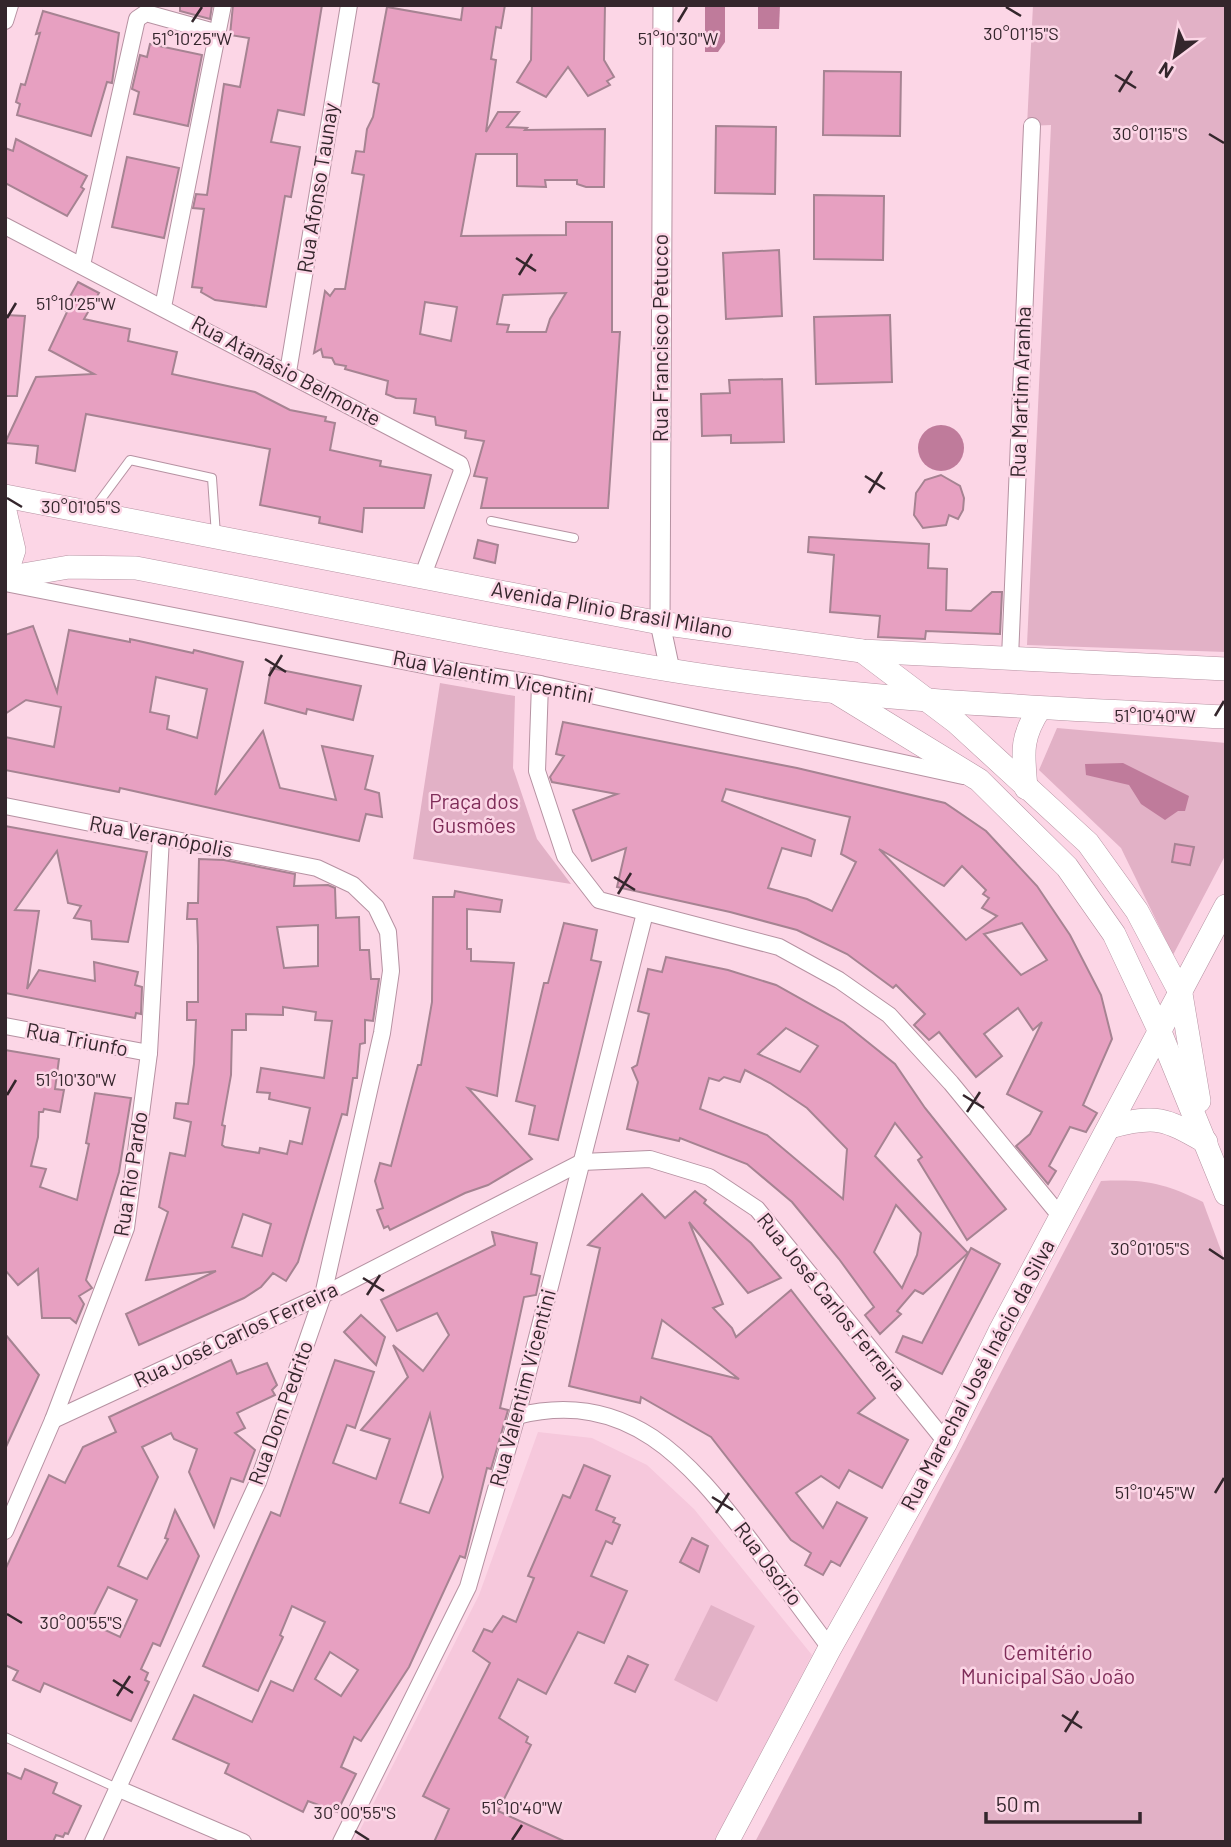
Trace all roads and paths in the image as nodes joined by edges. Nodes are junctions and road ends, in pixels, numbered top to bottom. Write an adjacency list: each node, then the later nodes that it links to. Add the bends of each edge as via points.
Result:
1 (10, 5): 6 (street)
2 (223, 5): 7 (street)
3 (349, 5): 12 (street, Rua Afonso Taunay)
4 (663, 5): 21 (street, Rua Francisco Petucco)
5 (147, 9): 7 (street); 10 (street, via 137,19)
6 (5, 21)
7 (218, 33): 11 (street)
8 (1032, 126): 23 (street, Rua Martim Aranha)
9 (5, 226): 10 (street, Rua Atanásio Belmonte)
10 (82, 265): 11 (street, Rua Atanásio Belmonte)
11 (163, 307): 12 (street, Rua Atanásio Belmonte)
12 (288, 372): 19 (street, Rua Atanásio Belmonte, via 460,464 462,471)
13 (5, 496): 15 (main road, Avenida Plínio Brasil Milano)
14 (5, 511): 20 (main road, via 15,550)
15 (93, 511): 17 (main road, Avenida Plínio Brasil Milano); 17 (lane, via 130,460 212,478)
16 (491, 521): 18 (lane)
17 (216, 535): 19 (main road, Avenida Plínio Brasil Milano)
18 (574, 538)
19 (423, 575): 21 (main road, Avenida Plínio Brasil Milano)
20 (5, 579): 25 (main road, via 69,567 136,568); 26 (street, Rua Valentim Vicentini, via 428,666)
21 (660, 623): 22 (main road, Avenida Plínio Brasil Milano); 25 (street, Rua Francisco Petucco)
22 (862, 651): 23 (main road, Avenida Plínio Brasil Milano); 28 (main road)
23 (1010, 658): 24 (main road, Avenida Plínio Brasil Milano)
24 (1226, 669)
25 (670, 670): 27 (main road)
26 (541, 684): 31 (street, Rua Valentim Vicentini); 37 (street, via 537,771 565,856 599,900)
27 (835, 692): 28 (main road); 31 (main road)
28 (921, 697): 29 (main road); 32 (main road, via 956,722)
29 (1040, 708): 30 (main road); 32 (main road, via 1023,743)
30 (1226, 717)
31 (979, 780): 40 (main road, via 1067,867 1114,934)
32 (1026, 788): 38 (main road, via 1088,843 1137,911)
33 (5, 806): 34 (street, Rua Veranópolis)
34 (161, 838): 35 (street, Rua Veranópolis); 41 (street, Rua Rio Pardo)
35 (317, 868): 47 (street, Rua Dom Pedrito, via 353,885 376,908 388,932 391,971 382,1033)
36 (1226, 906): 38 (main road, Rua Marechal José Inácio da Silva)
37 (645, 913): 44 (street, Rua Valentim Vicentini); 46 (street, via 779,947 889,1015)
38 (1181, 994): 40 (main road, Rua Marechal José Inácio da Silva); 43 (main road)
39 (5, 1026): 41 (street, Rua Triunfo)
40 (1160, 1032): 42 (main road, Rua Marechal José Inácio da Silva); 43 (main road)
41 (149, 1053): 49 (street, Rua Rio Pardo, via 126,1228)
42 (1110, 1127): 43 (main road, via 1139,1119 1167,1120); 46 (main road, Rua Marechal José Inácio da Silva)
43 (1206, 1142): 45 (main road)
44 (582, 1162): 47 (street, Rua José Carlos Ferreira); 48 (street, Rua Valentim Vicentini); 50 (street, Rua José Carlos Ferreira, via 650,1159 709,1177 757,1209)
45 (1224, 1185)
46 (1061, 1217): 50 (main road, Rua Marechal José Inácio da Silva)
47 (323, 1295): 49 (street, Rua José Carlos Ferreira); 54 (street, Rua Dom Pedrito, via 258,1482)
48 (517, 1416): 52 (street, Rua Osório, via 551,1407 600,1413 675,1452 706,1482); 57 (street, Rua Valentim Vicentini, via 468,1587)
49 (53, 1420): 51 (street, Rua Rio Pardo)
50 (946, 1442): 52 (main road, Rua Marechal José Inácio da Silva)
51 (5, 1531)
52 (830, 1648): 58 (main road, Rua Marechal José Inácio da Silva)
53 (5, 1737): 54 (lane)
54 (119, 1789): 55 (street, Rua Dom Pedrito); 56 (street)
55 (93, 1842)
56 (243, 1842)
57 (341, 1842)
58 (727, 1842)

